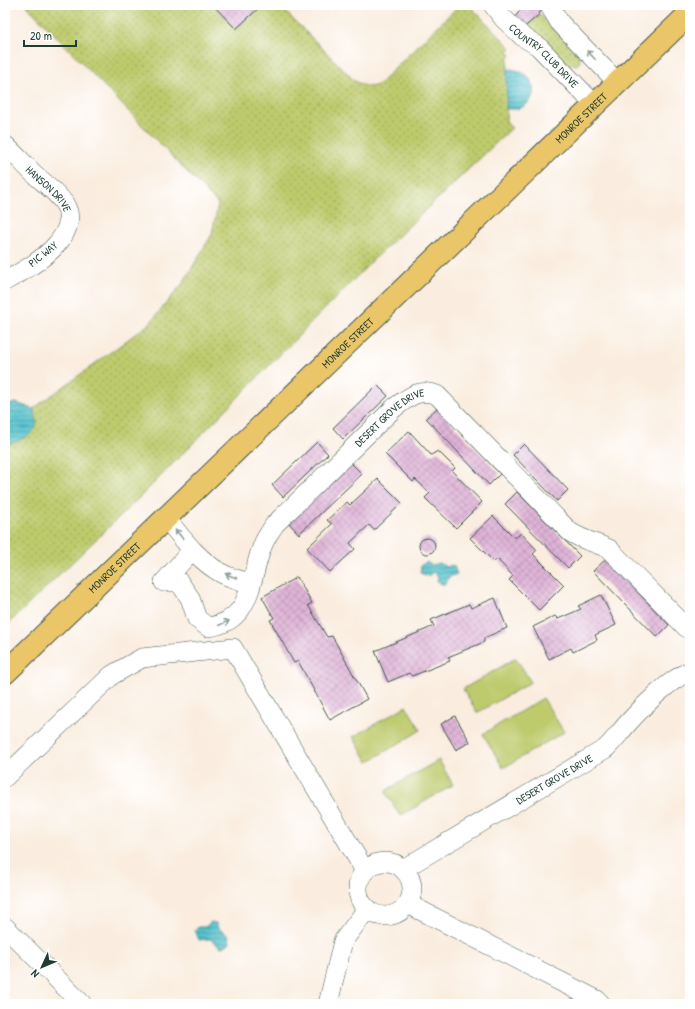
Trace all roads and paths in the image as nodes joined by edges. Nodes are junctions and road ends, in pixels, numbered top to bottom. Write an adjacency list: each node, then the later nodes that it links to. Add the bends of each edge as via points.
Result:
1 (493, 5): 7 (street, COUNTRY CLUB DRIVE, via 523,37)
2 (501, 5): 7 (street, via 529,32)
3 (535, 5): 6 (street, via 545,15)
4 (549, 5): 6 (street)
5 (690, 13): 8 (main road, MONROE STREET)
6 (560, 23): 8 (street, one-way to 6)
7 (538, 46): 9 (street, COUNTRY CLUB DRIVE)
8 (618, 83): 9 (main road, MONROE STREET)
9 (595, 105): 13 (main road, MONROE STREET)
10 (5, 145): 11 (street, HANSON DRIVE, via 64,203)
11 (69, 219): 12 (street, PIC WAY, via 67,231 59,243)
12 (5, 281)
13 (166, 518): 14 (street, one-way to 13); 18 (main road, MONROE STREET)
14 (192, 550): 15 (street, one-way to 14, via 222,573); 15 (street, DESERT GROVE DRIVE, one-way to 15, via 164,582 179,582 190,598 197,619 208,627 222,626 236,616 247,601)
15 (250, 584): 16 (street, DESERT GROVE DRIVE, via 264,542 275,524 394,408 409,397 429,392 437,395 570,532 609,549)
16 (687, 628)
17 (690, 671): 20 (street, DESERT GROVE DRIVE, via 644,706 605,749)
18 (5, 673)
19 (5, 777): 21 (street, via 112,675 142,658 233,648)
20 (403, 869): 21 (street, via 384,862); 22 (street, via 412,886)
21 (365, 871): 23 (street, via 358,886 361,903)
22 (408, 904): 23 (street, via 396,914 389,916 381,916); 27 (street, via 590,996)
23 (366, 910): 26 (street, via 343,941)
24 (5, 927): 25 (street)
25 (82, 1004)
26 (328, 1004)
27 (601, 1004)

